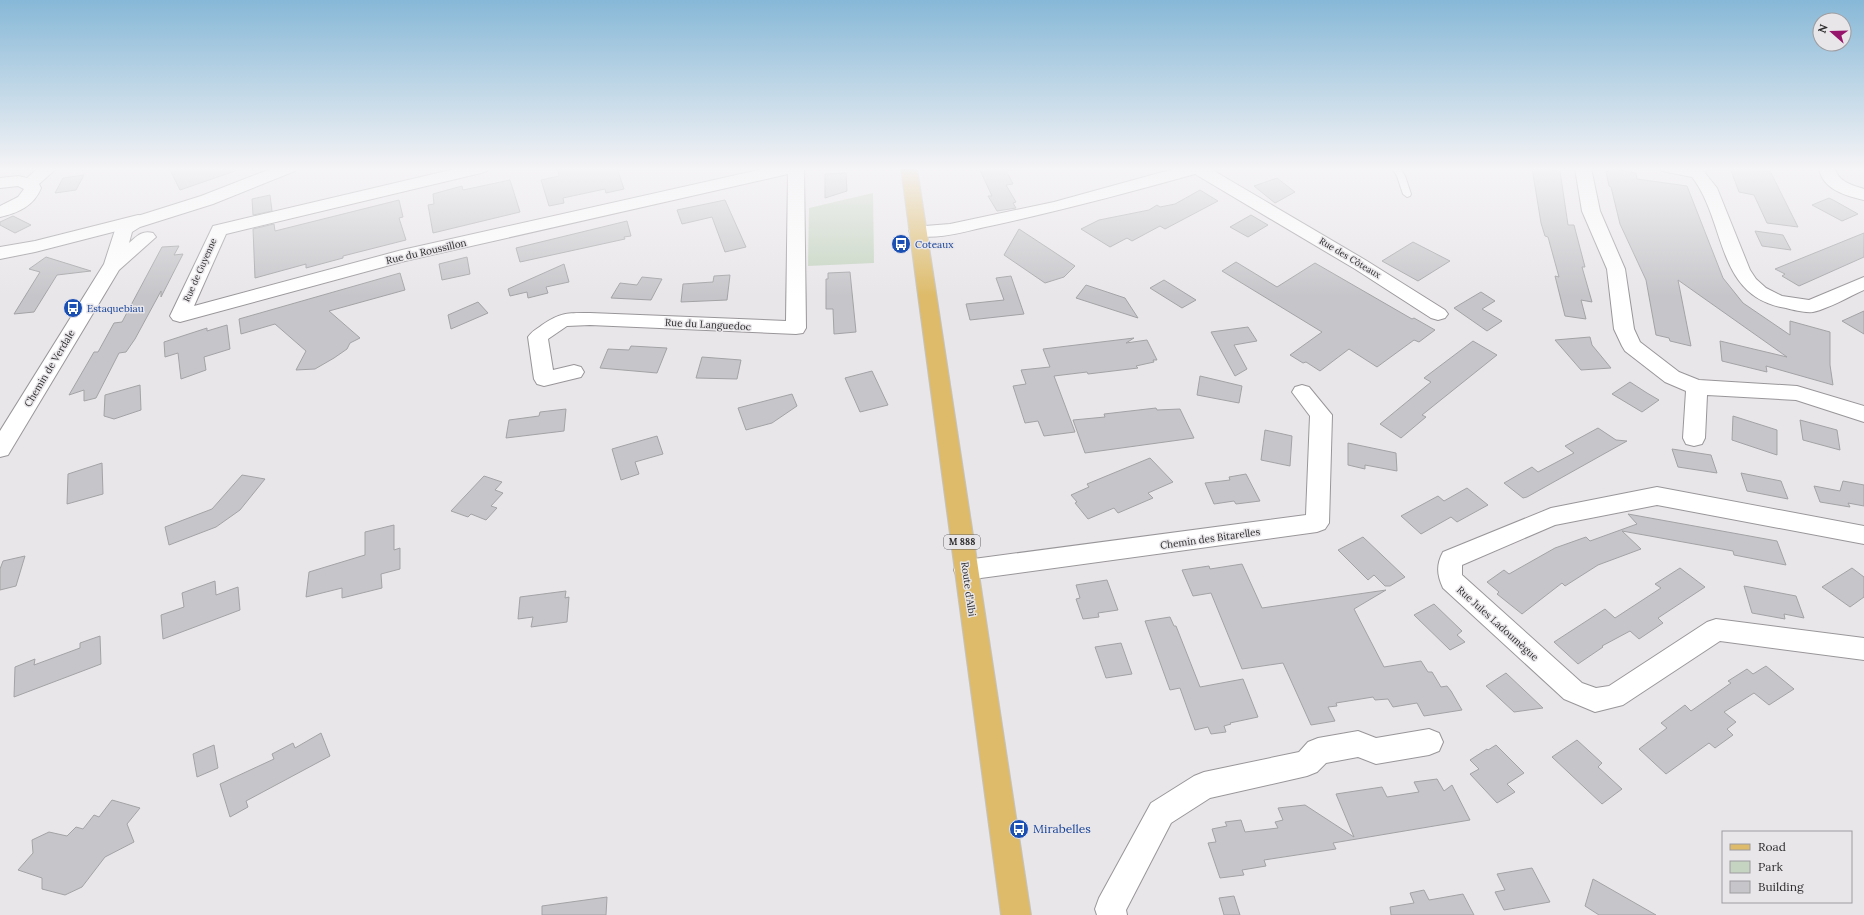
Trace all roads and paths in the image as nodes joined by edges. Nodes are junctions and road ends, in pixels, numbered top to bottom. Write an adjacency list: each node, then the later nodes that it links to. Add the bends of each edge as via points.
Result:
1 (179, 211): 10 (street, Chemin de Verdale)
2 (291, 211): 19 (street, Rue de Guyenne, via 218,230)
3 (602, 211): 19 (street, Rue du Roussillon, via 402,256)
4 (796, 211): 20 (street, Rue du Languedoc, via 796,328 563,320 538,337 544,379)
5 (915, 211): 12 (main road, Route d'Albi / M 888)
6 (1038, 211): 12 (street, Rue des Côteaux, via 950,229)
7 (1269, 211): 18 (street, Rue des Côteaux)
8 (1591, 211): 21 (street, via 1616,269 1624,328 1632,346 1672,377)
9 (1718, 211): 17 (street, via 1741,270 1749,283 1759,292 1778,301 1811,306)
10 (152, 221): 11 (street); 13 (street, Chemin de Verdale, via 126,228); 14 (street, Chemin de Verdale, via 155,233)
11 (100, 230): 13 (street); 15 (street, via 27,250)
12 (918, 231): 27 (main road, Route d'Albi / M 888)
13 (124, 234): 14 (street, via 132,239); 16 (street, Chemin de Verdale)
14 (147, 237): 16 (street, Chemin de Verdale)
15 (0, 253)
16 (112, 266): 25 (street, Chemin de Verdale)
17 (1864, 283)
18 (1438, 314)
19 (180, 316)
20 (574, 372)
21 (1697, 387): 23 (street, via 1797,393); 24 (street)
22 (1302, 392): 27 (street, Chemin des Bitarelles, via 1320,415 1316,523)
23 (1864, 414)
24 (1694, 438)
25 (0, 449)
26 (1864, 535): 28 (street, Rue Jules Ladoumègue, via 1657,496 1551,516 1450,559 1449,572 1452,581 1574,691 1595,700 1614,697 1716,630)
27 (966, 570): 31 (main road, Route d'Albi / M 888)
28 (1864, 648)
29 (1428, 742): 30 (street, via 1376,750 1358,744 1318,751 1307,763 1204,786 1161,813)
30 (1111, 912)
31 (1016, 915)

